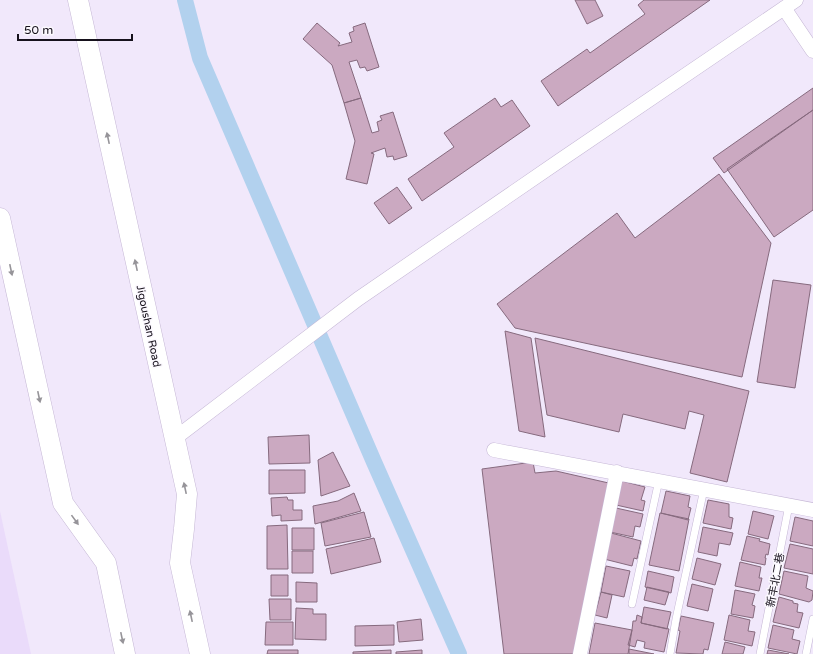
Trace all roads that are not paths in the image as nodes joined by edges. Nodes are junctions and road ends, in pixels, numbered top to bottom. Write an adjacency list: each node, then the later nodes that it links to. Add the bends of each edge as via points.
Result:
1 (78, 0): 6 (main road, Jigoushan Road, one-way to 1)
2 (796, 0): 3 (street)
3 (784, 8): 4 (street); 6 (street, via 358,299)
4 (813, 51)
5 (0, 218): 15 (main road, one-way to 15, via 63,503 106,563)
6 (174, 439): 16 (main road, Jigoushan Road, one-way to 6, via 180,564 187,494)
7 (494, 450): 8 (street)
8 (617, 472): 9 (street); 17 (street)
9 (659, 480): 10 (street); 13 (lane)
10 (704, 489): 11 (street); 18 (lane)
11 (789, 505): 12 (street); 19 (lane, 新丰北二巷)
12 (813, 510)
13 (632, 604)
14 (813, 619): 20 (lane)
15 (125, 654)
16 (200, 654)
17 (580, 654)
18 (670, 654)
19 (760, 654)
20 (806, 654)

